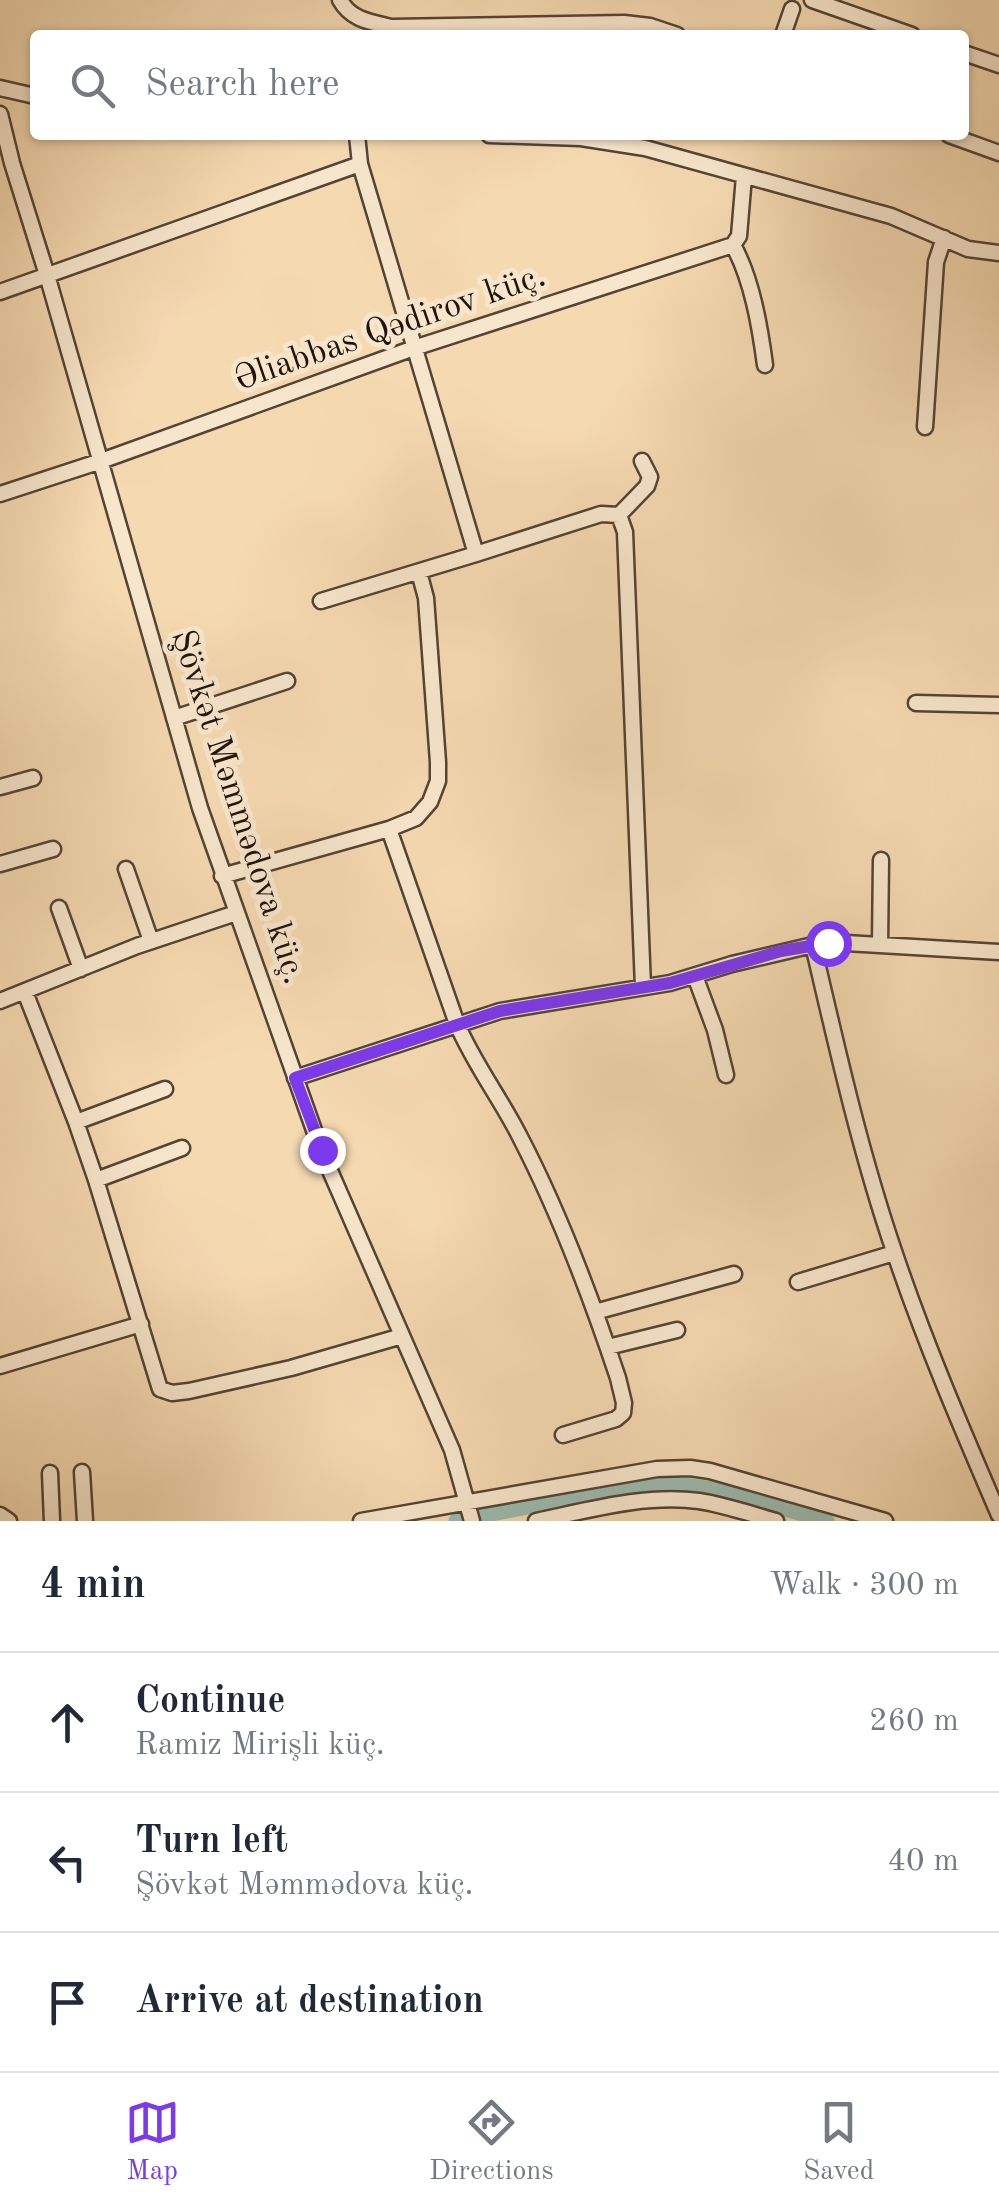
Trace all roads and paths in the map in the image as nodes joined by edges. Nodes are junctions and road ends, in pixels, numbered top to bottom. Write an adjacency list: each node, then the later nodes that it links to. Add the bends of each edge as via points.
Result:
1 (340, 0): 4 (street, via 355,18 392,27 637,23)
2 (812, 0): 6 (street)
3 (792, 9): 5 (street)
4 (660, 30)
5 (784, 30)
6 (898, 30)
7 (969, 55): 8 (street)
8 (999, 65)
9 (0, 88): 10 (street)
10 (30, 95)
11 (0, 114): 21 (street, Şövkət Məmmədova küç.)
12 (358, 140): 16 (street)
13 (596, 140): 17 (street)
14 (962, 140): 15 (street)
15 (999, 154)
16 (360, 164): 21 (street); 23 (street)
17 (744, 176): 18 (street, via 892,216); 19 (street)
18 (944, 238): 20 (street); 25 (street, via 936,262)
19 (733, 245): 23 (street, Əliabbas Qədirov küç.); 24 (street, via 760,326)
20 (999, 253)
21 (47, 275): 22 (street); 26 (street, Şövkət Məmmədova küç.)
22 (0, 292)
23 (414, 348): 26 (street, Əliabbas Qədirov küç.); 30 (street)
24 (765, 366)
25 (925, 427)
26 (101, 461): 28 (street, Əliabbas Qədirov küç.); 36 (street, Şövkət Məmmədova küç.)
27 (642, 461): 29 (street, via 648,486)
28 (0, 494)
29 (619, 515): 30 (street, via 600,514); 53 (street, via 625,532)
30 (476, 554): 31 (street)
31 (419, 572): 32 (street); 39 (street, via 438,780 416,818)
32 (321, 601)
33 (287, 681): 36 (street)
34 (916, 702): 35 (street)
35 (999, 705)
36 (174, 718): 44 (street, Şövkət Məmmədova küç.)
37 (33, 778): 38 (street)
38 (0, 787)
39 (389, 829): 44 (street); 56 (street)
40 (53, 849): 42 (street)
41 (881, 860): 49 (street)
42 (0, 864)
43 (126, 868): 47 (street)
44 (222, 876): 46 (street, Şövkət Məmmədova küç.)
45 (59, 908): 51 (street)
46 (236, 912): 47 (street); 58 (street, Şövkət Məmmədova küç.)
47 (151, 941): 51 (street)
48 (813, 944): 49 (street); 52 (street); 63 (street)
49 (880, 946): 50 (street)
50 (999, 952)
51 (81, 969): 54 (street)
52 (695, 976): 53 (street); 57 (street)
53 (643, 988): 56 (street)
54 (25, 992): 55 (street); 60 (street)
55 (0, 1001)
56 (457, 1024): 58 (street); 66 (street, via 527,1150)
57 (726, 1074)
58 (295, 1078): 69 (street, Şövkət Məmmədova küç.)
59 (165, 1089): 60 (street)
60 (76, 1122): 62 (street)
61 (182, 1148): 62 (street)
62 (96, 1180): 67 (street)
63 (894, 1253): 65 (street); 77 (street)
64 (734, 1274): 66 (street)
65 (798, 1282)
66 (594, 1312): 70 (street)
67 (141, 1324): 69 (street, via 160,1388 172,1394); 71 (street)
68 (677, 1330): 70 (street)
69 (402, 1336): 75 (street, Şövkət Məmmədova küç.)
70 (608, 1347): 72 (street, via 623,1413)
71 (0, 1366)
72 (564, 1436)
73 (82, 1472): 80 (street)
74 (50, 1473): 79 (street)
75 (468, 1502): 81 (street); 82 (street, Şövkət Məmmədova küç.); 85 (street, via 690,1468)
76 (0, 1515): 78 (street)
77 (999, 1515)
78 (8, 1521)
79 (52, 1521)
80 (84, 1521)
81 (361, 1521)
82 (472, 1521)
83 (536, 1521): 84 (street, via 662,1500 706,1502)
84 (776, 1521)
85 (884, 1521)

